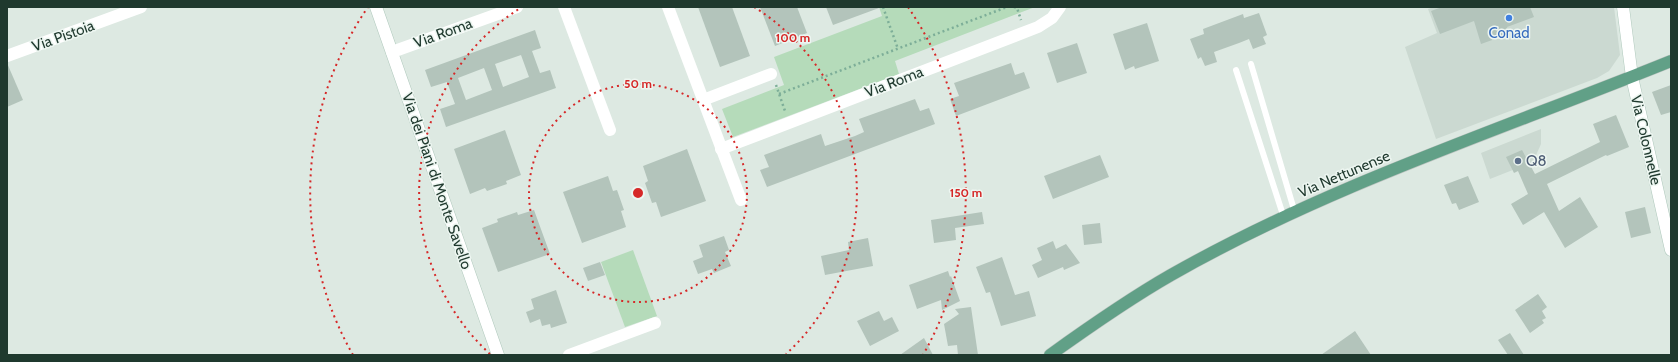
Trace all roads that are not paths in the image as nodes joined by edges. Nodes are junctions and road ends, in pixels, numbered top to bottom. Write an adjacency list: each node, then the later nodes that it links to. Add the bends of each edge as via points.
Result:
1 (141, 7): 9 (street, Via Pistoia)
2 (376, 7): 8 (street, Via dei Piani di Monte Savello)
3 (517, 7): 8 (street, Via Roma)
4 (564, 7): 16 (street)
5 (668, 7): 15 (street)
6 (1060, 7): 17 (street, Via Roma, via 1052,18 1038,27)
7 (1623, 7): 14 (street, Via Colonnelle)
8 (392, 52): 23 (street, Via dei Piani di Monte Savello)
9 (7, 56)
10 (1671, 61): 14 (main road, Via Nettunense)
11 (1251, 64): 19 (lane)
12 (1236, 70): 20 (lane)
13 (771, 74): 15 (street)
14 (1632, 77): 19 (main road, Via Nettunense, via 1455,145); 21 (street, Via Colonnelle)
15 (703, 100): 17 (street)
16 (610, 130)
17 (722, 149): 18 (street)
18 (741, 200)
19 (1295, 213): 20 (main road, Via Nettunense)
20 (1284, 218): 25 (main road, Via Nettunense, via 1170,276 1099,320)
21 (1671, 250)
22 (655, 323): 24 (street)
23 (498, 355)
24 (569, 355)
25 (1050, 355)

